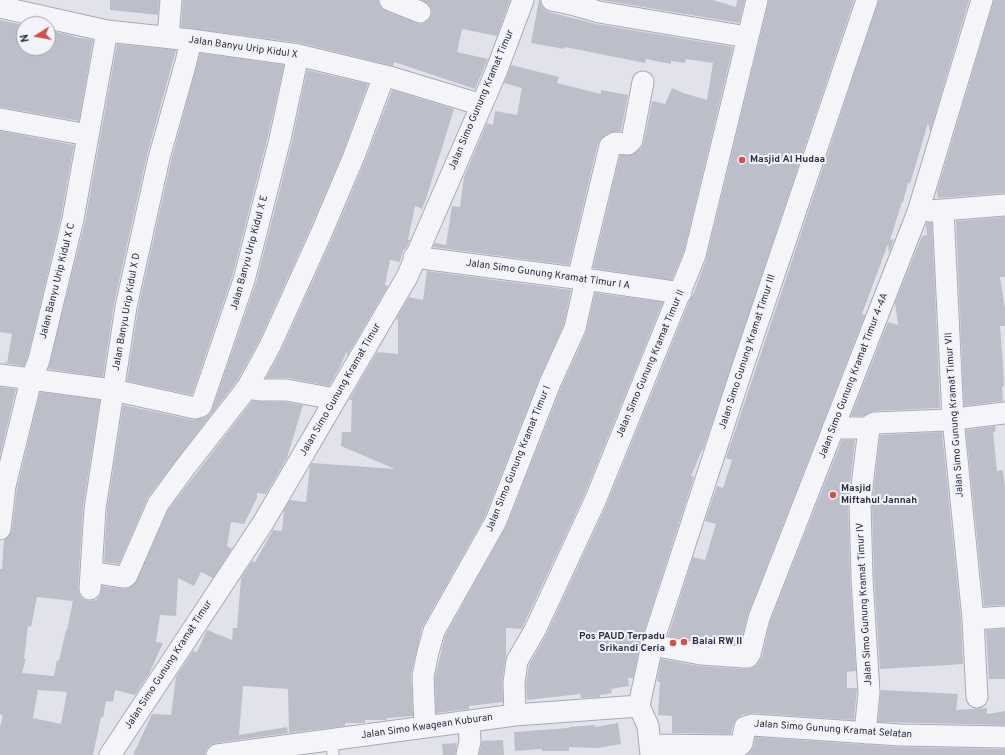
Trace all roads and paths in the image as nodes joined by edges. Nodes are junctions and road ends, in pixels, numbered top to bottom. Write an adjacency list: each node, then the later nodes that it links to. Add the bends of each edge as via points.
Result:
1 (171, 0): 11 (street)
2 (390, 0): 9 (street)
3 (523, 0): 17 (street, Jalan Simo Gunung Kramat Timur)
4 (552, 0): 12 (street, via 599,12)
5 (757, 0): 12 (street, Jalan Simo Gunung Kramat Timur II)
6 (867, 0): 38 (street, Jalan Simo Gunung Kramat Timur III)
7 (982, 0): 22 (street, Jalan Simo Gunung Kramat Timur 4-4A)
8 (0, 7): 10 (street, Jalan Banyu Urip Kidul X)
9 (420, 12)
10 (107, 31): 11 (street, Jalan Banyu Urip Kidul X); 19 (street, Jalan Banyu Urip Kidul X C)
11 (168, 37): 13 (street, Jalan Banyu Urip Kidul X)
12 (747, 38): 25 (street, Jalan Simo Gunung Kramat Timur II, via 696,255)
13 (191, 40): 14 (street, Jalan Banyu Urip Kidul X); 29 (street, Jalan Banyu Urip Kidul X D, via 152,187 126,306)
14 (298, 55): 15 (street, Jalan Banyu Urip Kidul X); 29 (street, Jalan Banyu Urip Kidul X E, via 280,139 244,280 201,406 195,408)
15 (384, 76): 17 (street, Jalan Banyu Urip Kidul X); 28 (street, via 320,236 270,346)
16 (643, 82): 24 (street, Jalan Simo Gunung Kramat Timur I, via 632,140 628,144 615,143 610,146)
17 (482, 105): 23 (street, Jalan Simo Gunung Kramat Timur)
18 (0, 119): 19 (street)
19 (88, 134): 27 (street, Jalan Banyu Urip Kidul X C, via 73,219 39,360)
20 (1005, 205): 21 (street)
21 (943, 210): 22 (street); 32 (street, Jalan Simo Gunung Kramat Timur VII)
22 (918, 212): 33 (street, Jalan Simo Gunung Kramat Timur 4-4A)
23 (414, 257): 24 (street, Jalan Simo Gunung Kramat Timur I A); 30 (street, Jalan Simo Gunung Kramat Timur, via 407,277)
24 (582, 279): 25 (street, Jalan Simo Gunung Kramat Timur I A); 43 (street, Jalan Simo Gunung Kramat Timur I, via 575,328 550,383 496,521 434,631 423,676)
25 (681, 293): 41 (street, Jalan Simo Gunung Kramat Timur II, via 595,501 535,630 517,661 514,683)
26 (0, 375): 27 (street)
27 (31, 380): 29 (street); 35 (street, Jalan Banyu Urip Kidul X C, via 5,486)
28 (247, 388): 29 (street, Jalan Banyu Urip Kidul X D, via 158,504 127,575 91,581 95,509); 30 (street, via 286,390)
29 (113, 390)
30 (335, 399): 49 (street, Jalan Simo Gunung Kramat Timur, via 263,523)
31 (1005, 413): 32 (street)
32 (953, 419): 34 (street, via 875,423); 37 (street, Jalan Simo Gunung Kramat Timur VII)
33 (833, 428): 34 (street); 38 (street, Jalan Simo Gunung Kramat Timur 4-4A, via 759,618 749,656 744,658 701,654)
34 (869, 428): 44 (street, Jalan Simo Gunung Kramat Timur IV, via 860,503 869,693)
35 (0, 529)
36 (1005, 617): 37 (street)
37 (973, 619): 39 (street, Jalan Simo Gunung Kramat Timur VII)
38 (652, 645): 40 (street, Jalan Simo Gunung Kramat Timur III)
39 (977, 697)
40 (639, 706): 41 (street, Jalan Simo Kwagean Kuburan); 47 (street, via 648,726)
41 (515, 715): 42 (street, Jalan Simo Kwagean Kuburan)
42 (469, 721): 43 (street, Jalan Simo Kwagean Kuburan); 50 (street, via 470,741)
43 (425, 727): 46 (street, Jalan Simo Kwagean Kuburan)
44 (865, 733): 45 (street, Jalan Simo Gunung Kramat Selatan); 47 (street, Jalan Simo Gunung Kramat Selatan, via 752,725 745,727 740,746)
45 (1005, 737)
46 (332, 747): 48 (street, Jalan Simo Kwagean Kuburan)
47 (651, 750)
48 (230, 754)
49 (110, 755)
50 (467, 755)

